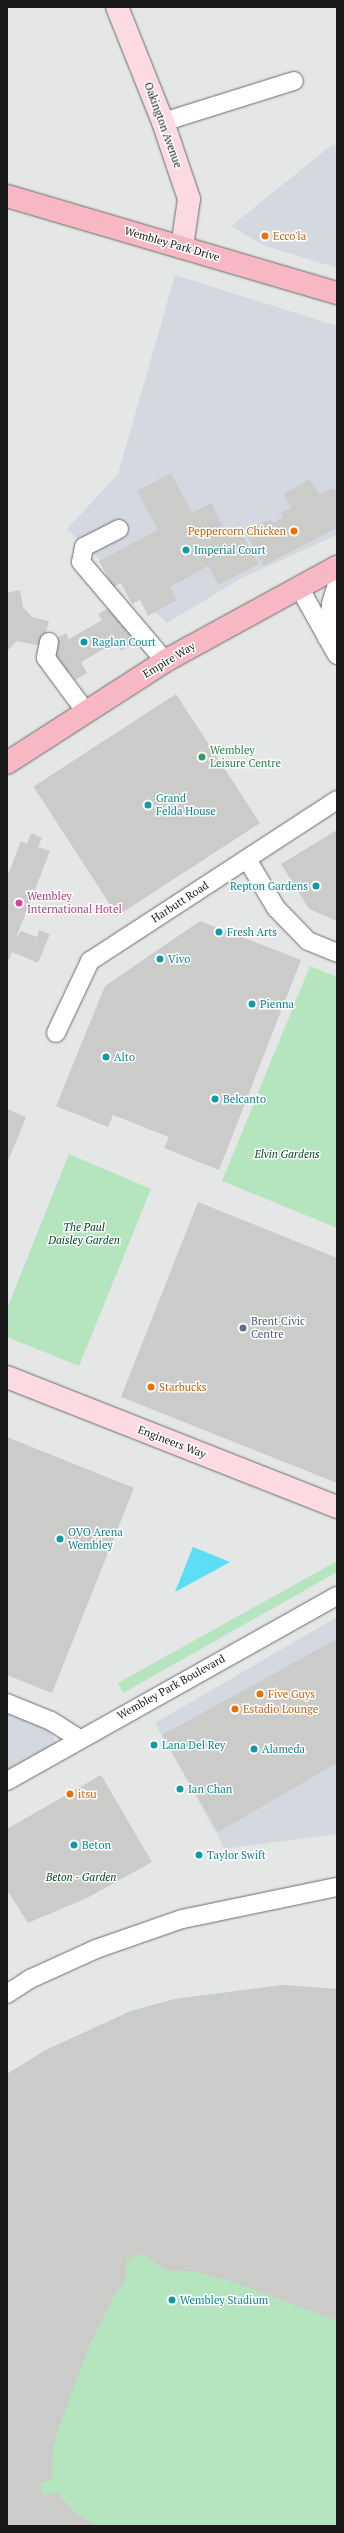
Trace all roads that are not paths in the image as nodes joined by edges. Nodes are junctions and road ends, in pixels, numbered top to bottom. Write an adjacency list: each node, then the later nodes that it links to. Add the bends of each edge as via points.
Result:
1 (117, 7): 3 (street, Oakington Avenue)
2 (294, 81): 3 (street)
3 (163, 122): 5 (street, Oakington Avenue, via 189,199)
4 (7, 196): 5 (main road, Wembley Park Drive)
5 (182, 247): 6 (main road, Wembley Park Drive)
6 (337, 293)
7 (119, 529): 14 (street, via 84,547 81,562)
8 (337, 567): 10 (main road, Empire Way)
9 (337, 584): 11 (street, via 330,604)
10 (299, 587): 11 (street); 14 (main road, Empire Way)
11 (327, 638): 13 (street)
12 (49, 642): 15 (street, via 46,658)
13 (337, 654)
14 (165, 661): 15 (main road, Empire Way)
15 (86, 712): 16 (main road, Empire Way)
16 (7, 763)
17 (337, 800): 18 (street, Harbutt Road)
18 (247, 859): 19 (street, via 276,908 308,941); 20 (street, Harbutt Road, via 90,962)
19 (337, 953)
20 (56, 1033)
21 (7, 1377): 22 (street, Engineers Way)
22 (337, 1507)
23 (337, 1596): 25 (street, Wembley Park Boulevard)
24 (7, 1703): 25 (street, via 51,1721)
25 (80, 1739): 26 (street, Wembley Park Boulevard)
26 (7, 1781)
27 (337, 1887): 28 (street, via 182,1919 96,1949 30,1979)
28 (7, 1994)

